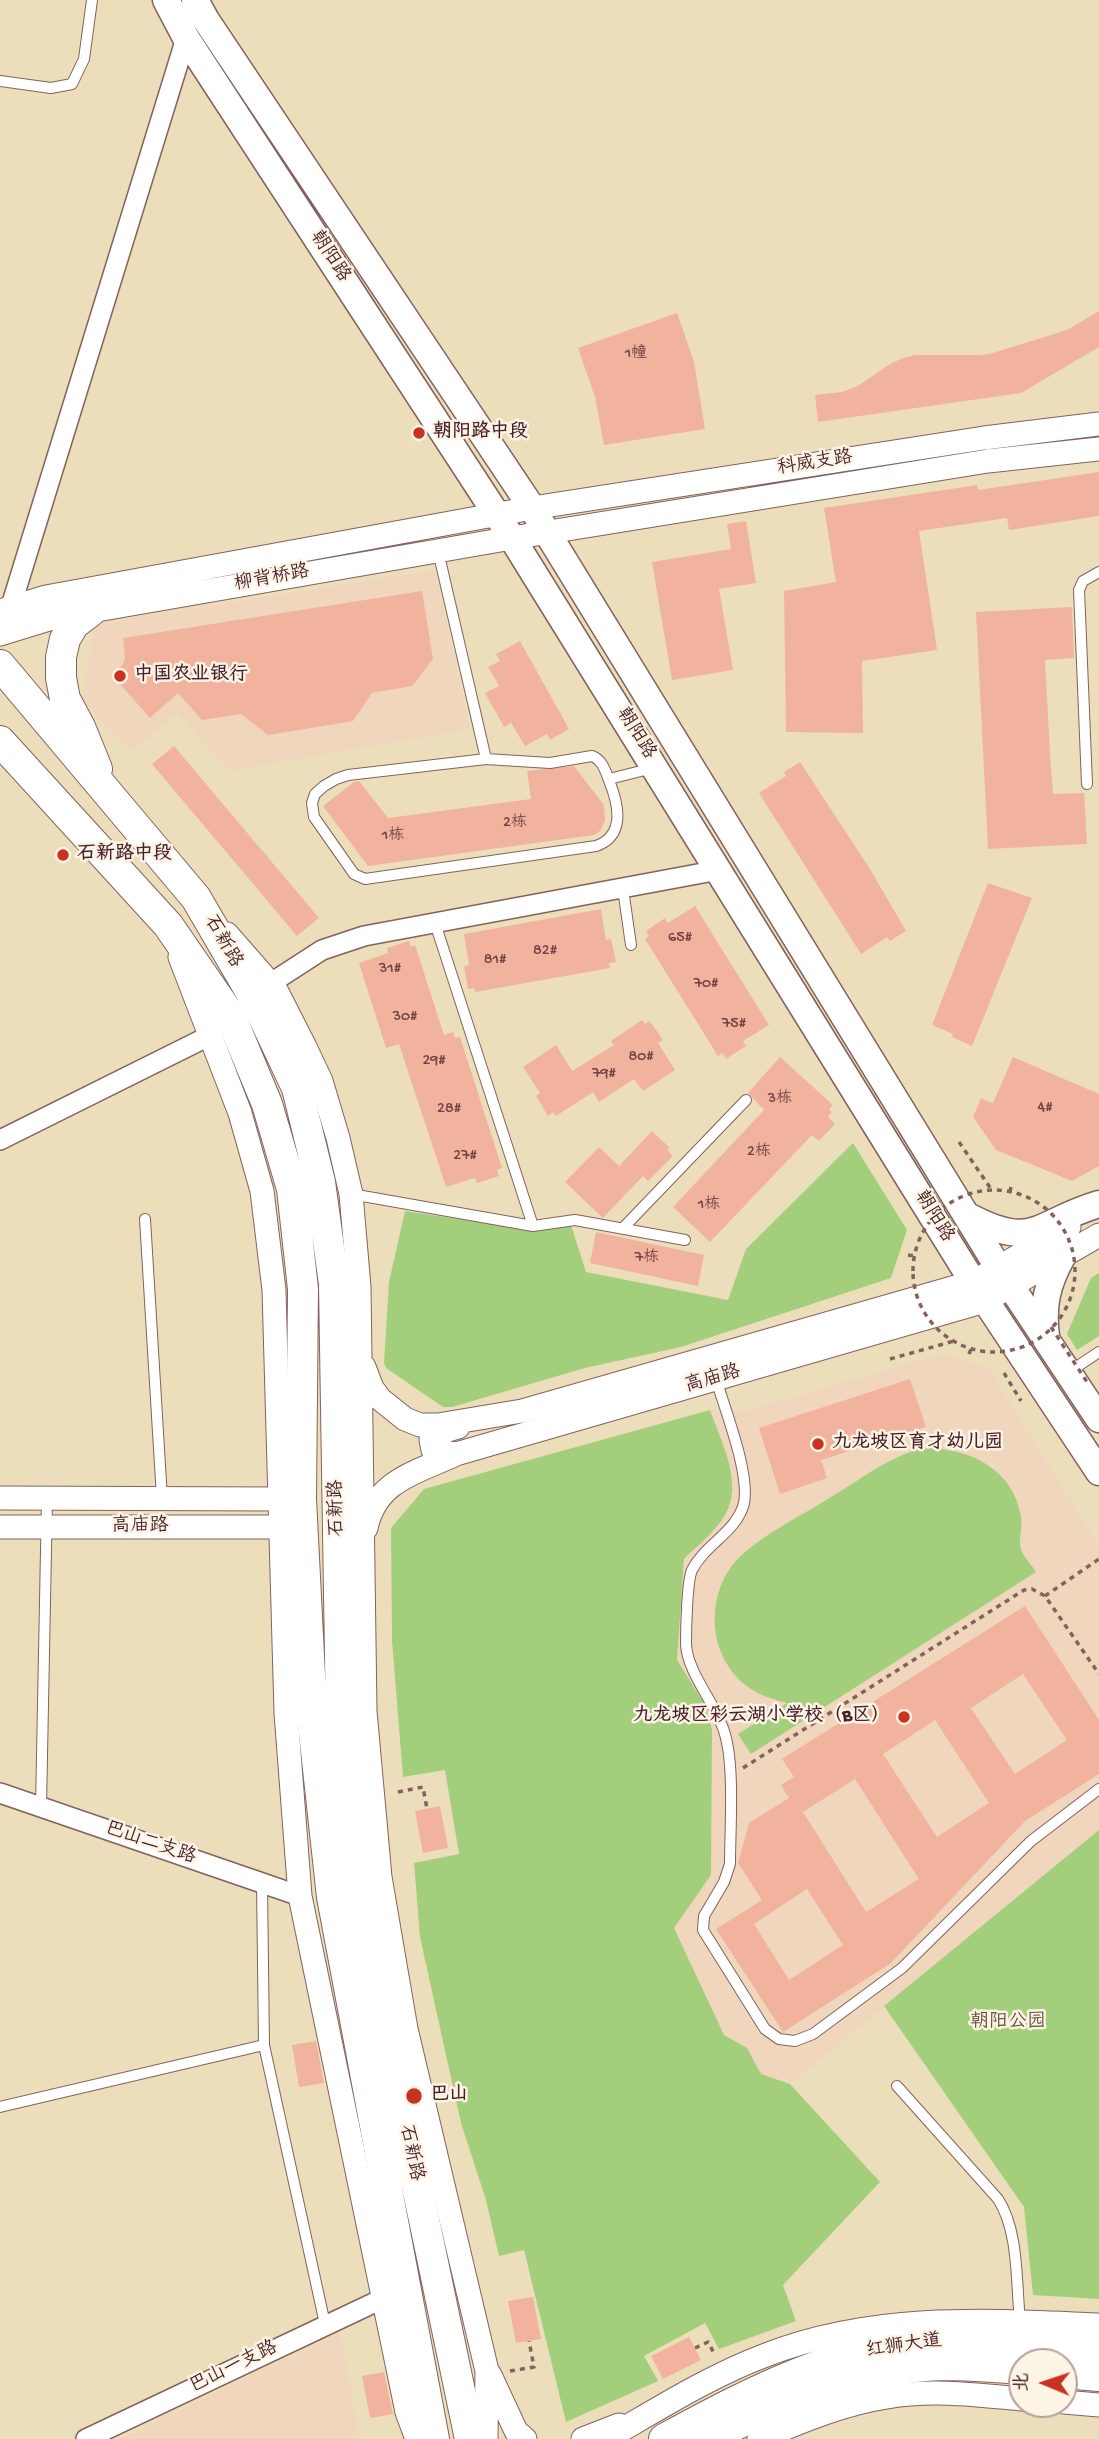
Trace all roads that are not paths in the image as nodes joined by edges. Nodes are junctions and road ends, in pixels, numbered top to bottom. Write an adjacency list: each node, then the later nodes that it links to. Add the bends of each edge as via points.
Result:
1 (92, 0): 5 (lane, via 84,59 72,84 51,88)
2 (166, 0): 4 (main road, 朝阳路)
3 (195, 0): 8 (main road, 朝阳路)
4 (186, 38): 9 (main road, 朝阳路); 13 (street)
5 (0, 81)
6 (1099, 424): 8 (street, 科威支路)
7 (1099, 449): 10 (street, 科威支路, via 988,461)
8 (532, 508): 9 (street, 柳背桥路); 10 (main road, 朝阳路)
9 (505, 527): 10 (street, 柳背桥路); 11 (street, 柳背桥路); 13 (street, 柳背桥路, via 87,589); 19 (main road, 朝阳路)
10 (546, 532): 36 (main road, 朝阳路)
11 (438, 551): 14 (street, 柳背桥路); 18 (lane)
12 (1099, 572): 21 (lane, via 1083,581 1079,590)
13 (6, 609)
14 (91, 611): 15 (street, 柳背桥路); 22 (main road, via 74,624 65,639 61,678 65,699)
15 (0, 634)
16 (0, 665): 22 (main road, 石新路)
17 (0, 741): 27 (main road, 石新路)
18 (486, 759): 20 (lane, via 550,763 592,756); 20 (lane, via 336,779 315,794 313,817 354,874 365,879 603,844 618,822)
19 (655, 767): 20 (lane); 23 (main road, 朝阳路)
20 (609, 779)
21 (1087, 784)
22 (106, 792): 25 (main road, 石新路)
23 (719, 870): 24 (street); 44 (main road, 朝阳路)
24 (623, 889): 26 (street); 28 (lane)
25 (196, 898): 29 (street); 87 (main road, 石新路, via 256,1001 297,1088 320,1182 334,1284 341,1717 358,1881)
26 (435, 923): 29 (street, via 333,946); 38 (lane)
27 (168, 925): 30 (street); 86 (main road, 石新路, via 230,1015 267,1104 292,1189 303,1289 301,1499 312,1714 331,1897)
28 (631, 945)
29 (271, 983): 33 (street, via 321,1082)
30 (211, 1035): 32 (street); 57 (street, via 262,1191 274,1290)
31 (746, 1100): 39 (lane)
32 (0, 1140)
33 (351, 1194): 38 (lane); 47 (street)
34 (1099, 1204): 36 (main road, via 1021,1234 989,1228)
35 (1099, 1209): 43 (street, 高庙路)
36 (966, 1215): 43 (main road, 朝阳路)
37 (145, 1219): 56 (lane)
38 (533, 1226): 39 (lane, via 575,1220)
39 (623, 1228): 41 (lane)
40 (1099, 1235): 42 (street, 高庙路)
41 (685, 1240)
42 (1062, 1257): 43 (street, 高庙路); 45 (main road, via 1045,1297 1043,1317)
43 (1004, 1277): 44 (street, 高庙路); 45 (main road, 朝阳路)
44 (979, 1291): 49 (street, 高庙路); 50 (street, 高庙路); 53 (main road, 朝阳路)
45 (1048, 1333): 48 (main road, 朝阳路)
46 (1099, 1352): 48 (lane)
47 (360, 1358): 50 (street, 高庙路, via 380,1399 405,1419 420,1424); 61 (street)
48 (1078, 1377): 51 (main road, 朝阳路)
49 (716, 1379): 52 (street, 高庙路); 62 (lane, via 745,1496 734,1524 691,1572 688,1658 724,1732 729,1756 729,1870 704,1916 704,1930 765,2029 787,2041 813,2034 902,1968 1031,1841)
50 (522, 1411): 52 (street, via 438,1433 431,1440 433,1450)
51 (1099, 1419)
52 (456, 1454): 61 (street, 高庙路, via 384,1491 369,1516)
53 (1099, 1472)
54 (0, 1498): 55 (street, 高庙路)
55 (47, 1498): 56 (street, 高庙路); 60 (lane)
56 (162, 1498): 57 (street, 高庙路)
57 (279, 1499): 59 (street)
58 (0, 1527): 60 (street, 高庙路)
59 (280, 1527): 60 (street, 高庙路); 66 (street, via 286,1713)
60 (47, 1528): 64 (lane)
61 (361, 1552): 76 (street, via 365,1711 380,1877 406,2029)
62 (1099, 1789)
63 (0, 1793): 64 (street, 巴山二支路)
64 (41, 1807): 65 (street, 巴山二支路)
65 (262, 1883): 66 (street, 巴山二支路); 67 (lane)
66 (300, 1896): 70 (street)
67 (264, 2045): 69 (lane); 72 (lane)
68 (897, 2086): 71 (lane, via 1006,2210)
69 (0, 2107)
70 (384, 2298): 72 (street, 巴山一支路); 85 (street, via 407,2412)
71 (1020, 2321): 73 (street); 83 (street, via 918,2322 820,2338 712,2379)
72 (325, 2325): 84 (street, 巴山一支路)
73 (1099, 2325)
74 (1099, 2351): 82 (main road, 红狮大道, via 989,2342 898,2345 807,2368)
75 (1008, 2368): 82 (main road, 红狮大道, via 941,2365 859,2377)
76 (498, 2371): 88 (street); 89 (street, via 516,2431)
77 (1078, 2374): 78 (main road)
78 (1099, 2376)
79 (1008, 2398): 92 (street, via 953,2393 888,2396 820,2414)
80 (1078, 2403): 81 (street)
81 (1099, 2405)
82 (719, 2425): 83 (main road)
83 (656, 2427): 90 (street); 91 (street)
84 (86, 2439)
85 (417, 2439)
86 (434, 2439)
87 (470, 2439)
88 (486, 2439)
89 (525, 2439)
90 (583, 2439)
91 (606, 2439)
92 (759, 2439)

